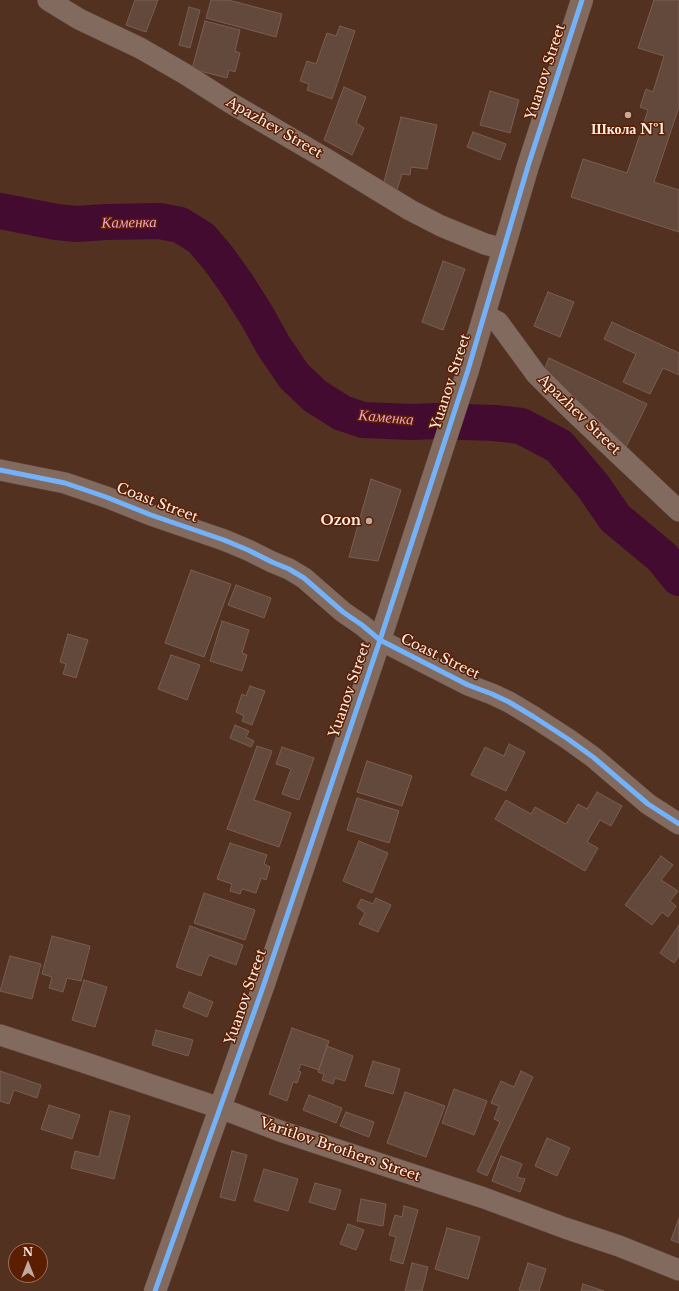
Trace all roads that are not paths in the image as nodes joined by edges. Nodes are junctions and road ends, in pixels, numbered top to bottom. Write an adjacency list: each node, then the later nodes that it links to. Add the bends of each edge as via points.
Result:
1 (48, 0): 3 (street, Apazhev Street, via 185,74 410,210 485,244)
2 (582, 0): 3 (street, Yuanov Street)
3 (504, 248): 4 (street, Yuanov Street)
4 (484, 315): 6 (street, Apazhev Street, via 498,322 536,374 570,409); 7 (street, Yuanov Street)
5 (0, 470): 7 (street, Coast Street, via 65,483 248,550 304,578)
6 (679, 511)
7 (380, 640): 8 (street, Coast Street, via 534,716 580,748 648,804); 10 (street, Yuanov Street)
8 (679, 824)
9 (0, 1036): 10 (street, Varitlov Brothers Street, via 80,1060)
10 (220, 1108): 11 (street, Varitlov Brothers Street, via 484,1198); 12 (street, Yuanov Street)
11 (679, 1270)
12 (155, 1291)

